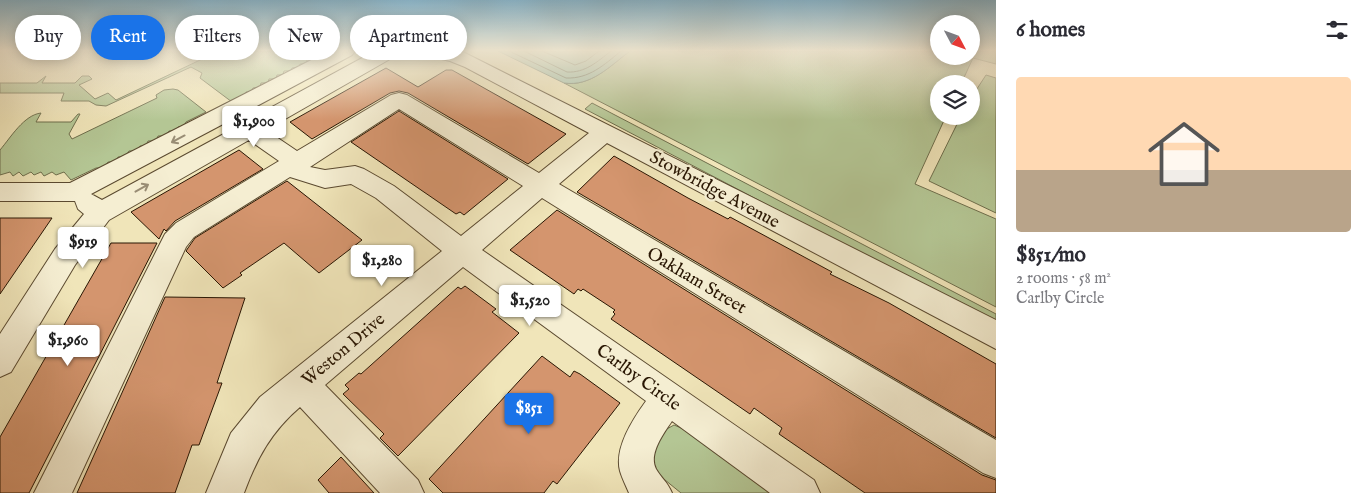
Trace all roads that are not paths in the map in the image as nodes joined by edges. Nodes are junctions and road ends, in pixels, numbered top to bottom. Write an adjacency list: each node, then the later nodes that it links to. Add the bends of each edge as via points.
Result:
1 (301, 74): 4 (street)
2 (349, 74): 5 (street)
3 (493, 74): 6 (street, Stowbridge Avenue)
4 (226, 113): 5 (street, Carlby Circle); 10 (street, one-way to 10)
5 (248, 130): 7 (street, Carlby Circle); 11 (street, one-way to 5)
6 (605, 132): 8 (street, Weston Drive); 13 (street, Stowbridge Avenue)
7 (294, 161): 8 (street, Oakham Street, via 399,100); 12 (street, Carlby Circle, via 300,173 312,178 356,175 385,192); 18 (street, via 184,230 175,241)
8 (540, 186): 12 (street, Weston Drive); 17 (street, Oakham Street)
9 (0, 192): 10 (street)
10 (74, 192): 11 (street)
11 (100, 213): 14 (street, via 65,257)
12 (462, 250): 15 (street, Weston Drive); 16 (street, Carlby Circle)
13 (996, 335)
14 (0, 362)
15 (302, 385): 19 (street, Weston Drive, via 272,410 244,446); 20 (street)
16 (668, 398): 21 (street, via 640,440 636,461 640,477); 22 (street, Carlby Circle)
17 (996, 460)
18 (52, 493)
19 (225, 493)
20 (406, 493)
21 (653, 493)
22 (801, 493)

